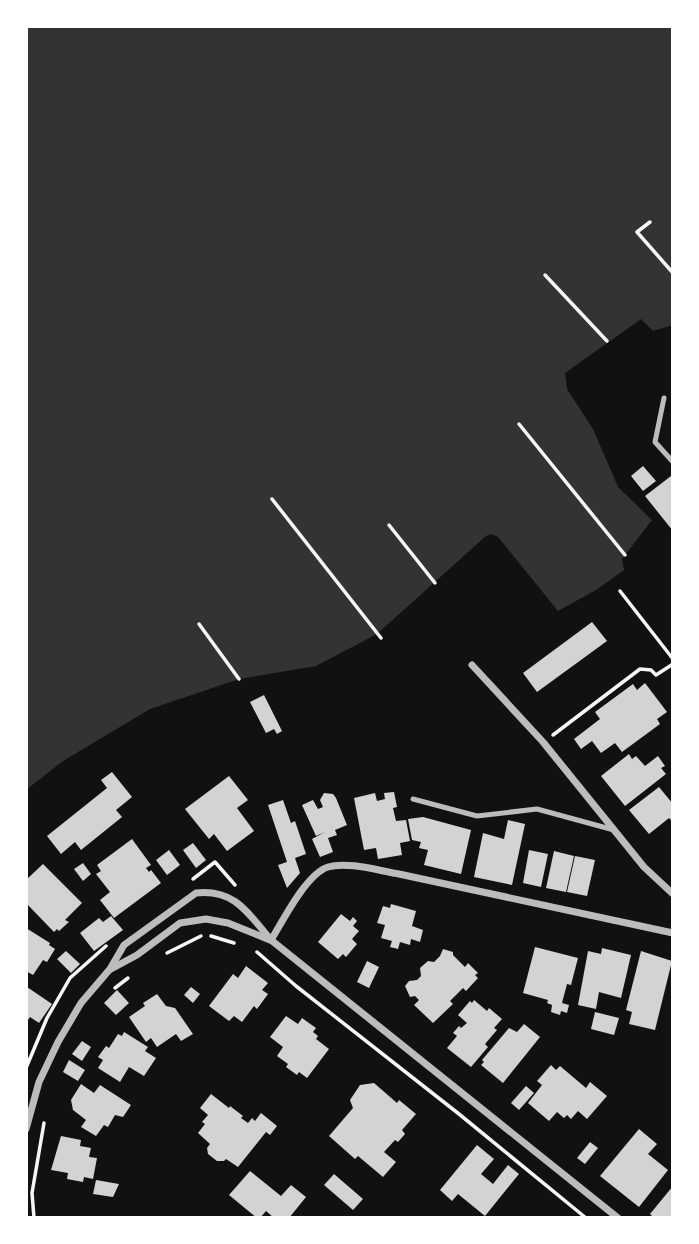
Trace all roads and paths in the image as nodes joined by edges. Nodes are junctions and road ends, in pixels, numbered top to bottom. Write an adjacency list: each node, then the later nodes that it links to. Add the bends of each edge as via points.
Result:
1 (650, 222): 2 (path, via 637,232)
2 (673, 273)
3 (545, 275): 4 (path)
4 (607, 341)
5 (664, 398): 7 (lane, via 655,442)
6 (519, 424): 10 (path)
7 (673, 462)
8 (272, 499): 14 (path)
9 (389, 525): 11 (path)
10 (625, 555)
11 (435, 583)
12 (620, 591): 15 (path)
13 (199, 624): 18 (path)
14 (381, 638)
15 (673, 659)
16 (673, 664): 19 (path, via 656,675 640,669)
17 (472, 665): 19 (street)
18 (239, 680)
19 (543, 742): 21 (street)
20 (413, 799): 21 (lane, via 477,816 537,809)
21 (614, 830): 24 (street)
22 (183, 887): 23 (path, via 215,862)
23 (239, 890)
24 (673, 894)
25 (673, 933): 26 (street, via 372,869 329,866 309,881)
26 (271, 940): 31 (street, via 228,923 206,919 180,923); 31 (street, via 230,897 195,893 124,945); 39 (street)
27 (109, 944): 34 (path, via 70,978)
28 (242, 945): 30 (path, via 204,934)
29 (254, 949): 38 (path)
30 (164, 954)
31 (110, 969): 36 (street, via 81,1003 58,1042 39,1082)
32 (135, 973): 33 (path)
33 (108, 996)
34 (26, 1068)
35 (45, 1119): 37 (path, via 32,1193)
36 (26, 1129)
37 (34, 1218)
38 (586, 1218)
39 (618, 1218)

